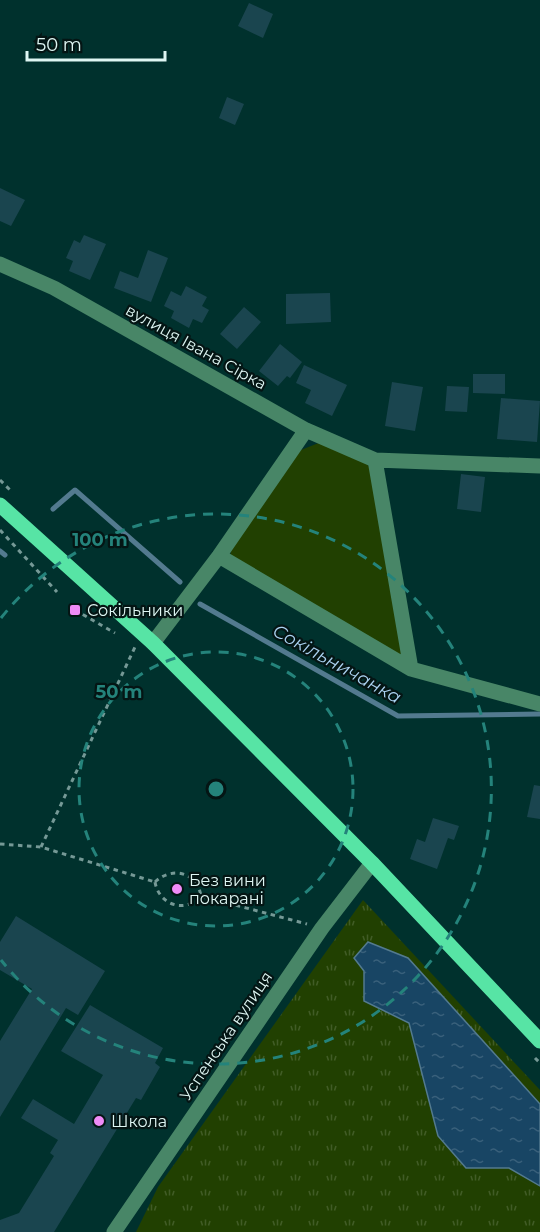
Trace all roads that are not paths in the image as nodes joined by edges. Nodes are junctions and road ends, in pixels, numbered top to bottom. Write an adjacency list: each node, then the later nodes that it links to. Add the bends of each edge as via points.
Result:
1 (0, 264): 2 (street, вулиця Івана Сірка, via 54,288)
2 (306, 430): 3 (street, вулиця Івана Сірка); 6 (street)
3 (375, 460): 4 (street, вулиця Івана Сірка); 8 (street)
4 (540, 466)
5 (0, 505): 7 (main road)
6 (219, 556): 7 (street); 8 (street)
7 (153, 643): 10 (main road)
8 (411, 669): 9 (street)
9 (540, 704)
10 (372, 863): 11 (main road); 12 (street, Успенська вулиця, via 322,928)
11 (540, 1041)
12 (114, 1232)

